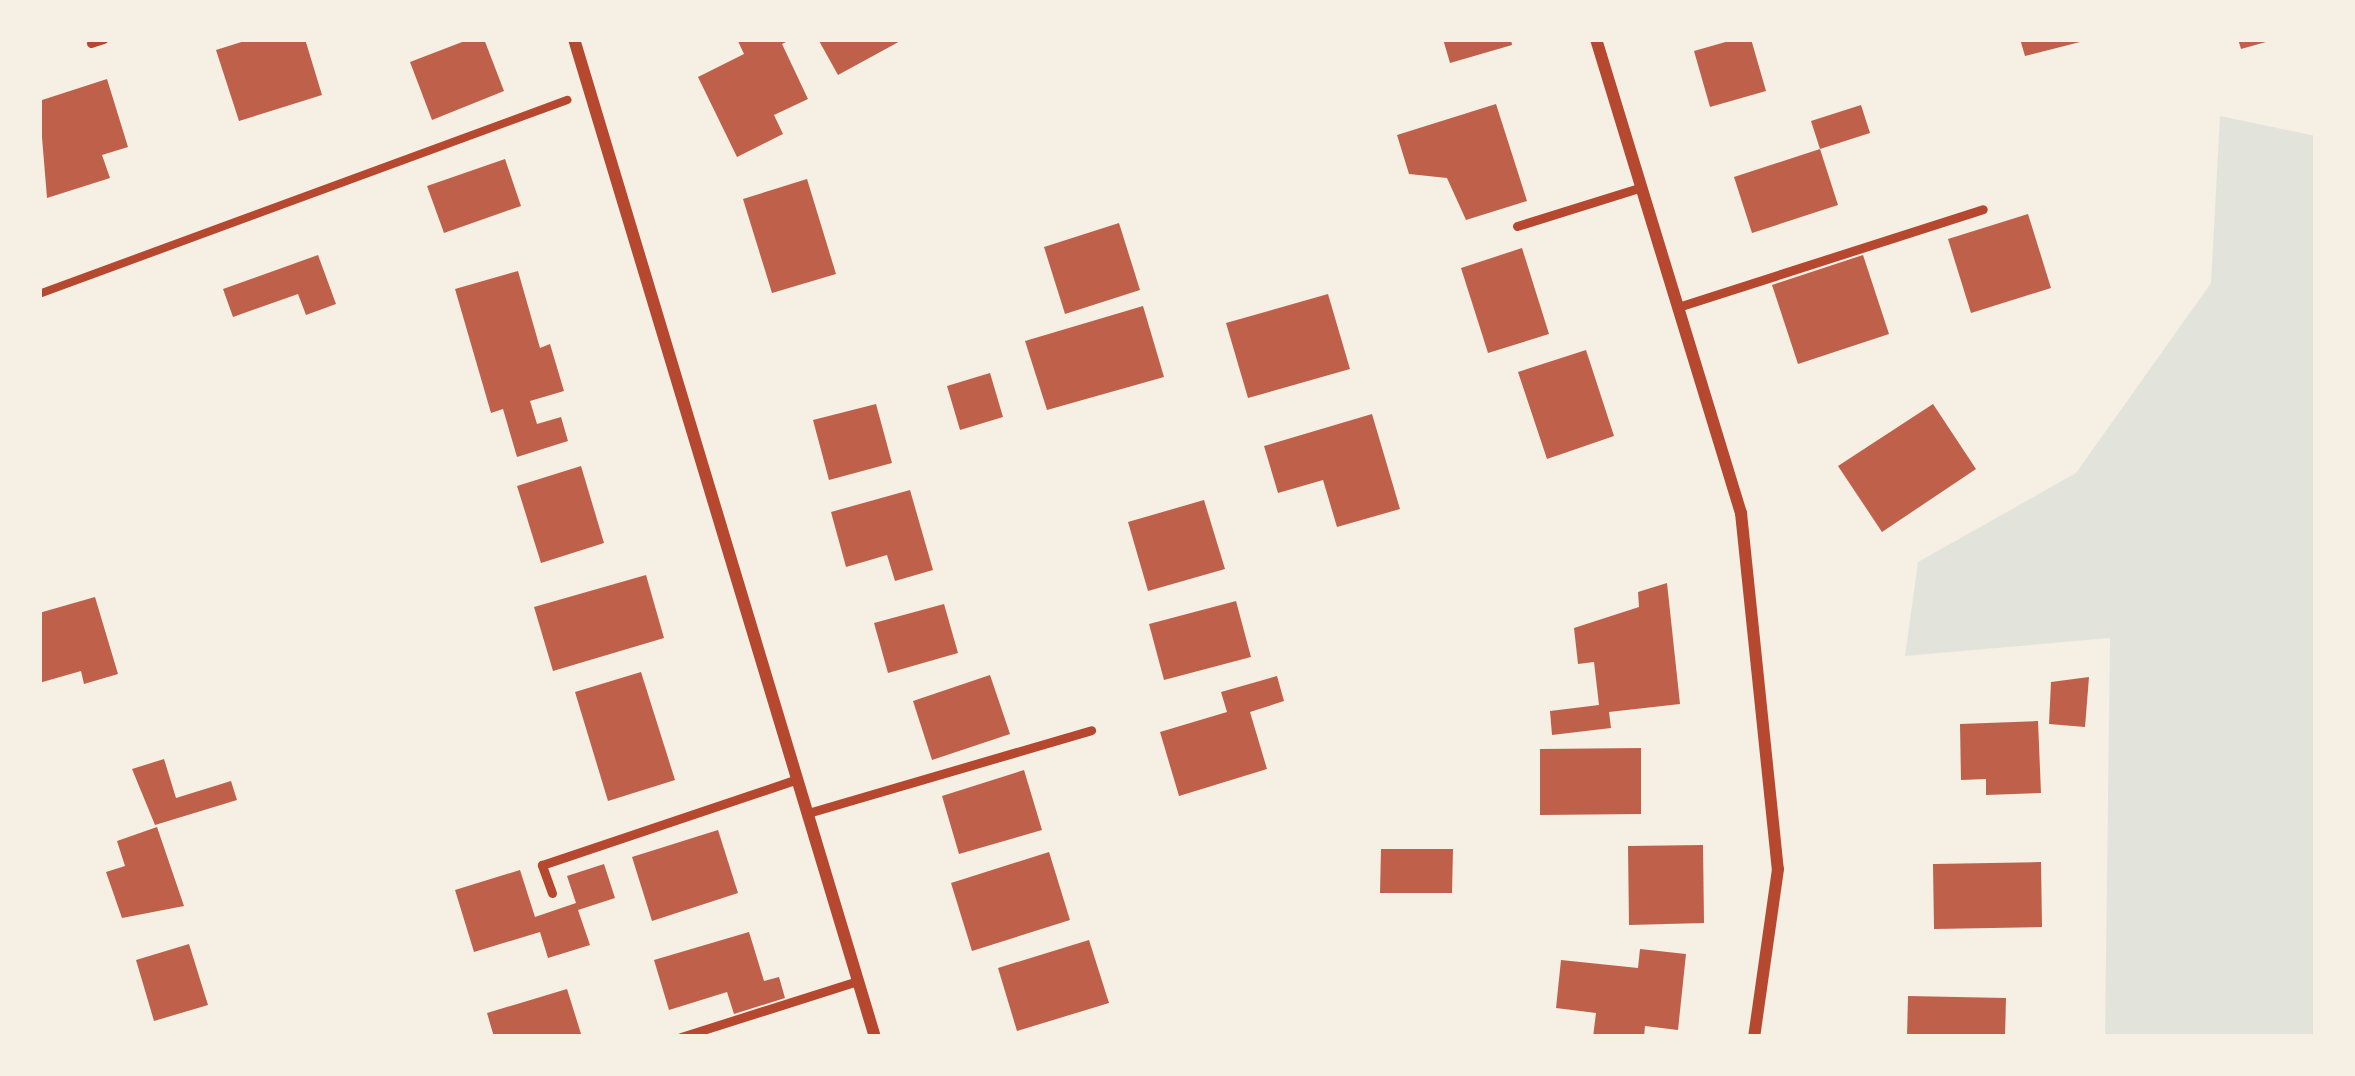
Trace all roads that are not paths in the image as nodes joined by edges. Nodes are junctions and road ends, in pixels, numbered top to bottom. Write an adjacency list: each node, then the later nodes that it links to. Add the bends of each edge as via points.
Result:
1 (103, 39): 4 (lane)
2 (574, 39): 10 (street)
3 (1596, 39): 5 (street)
4 (91, 43)
5 (1642, 187): 7 (lane); 8 (street)
6 (1983, 209): 8 (lane)
7 (1517, 226)
8 (1678, 307): 16 (street, via 1741,514 1778,869)
9 (1091, 730): 11 (lane)
10 (798, 779): 11 (street); 12 (lane, via 542,865)
11 (808, 813): 13 (street)
12 (552, 892)
13 (858, 981): 14 (lane); 15 (street)
14 (681, 1037)
15 (875, 1037)
16 (1754, 1037)

